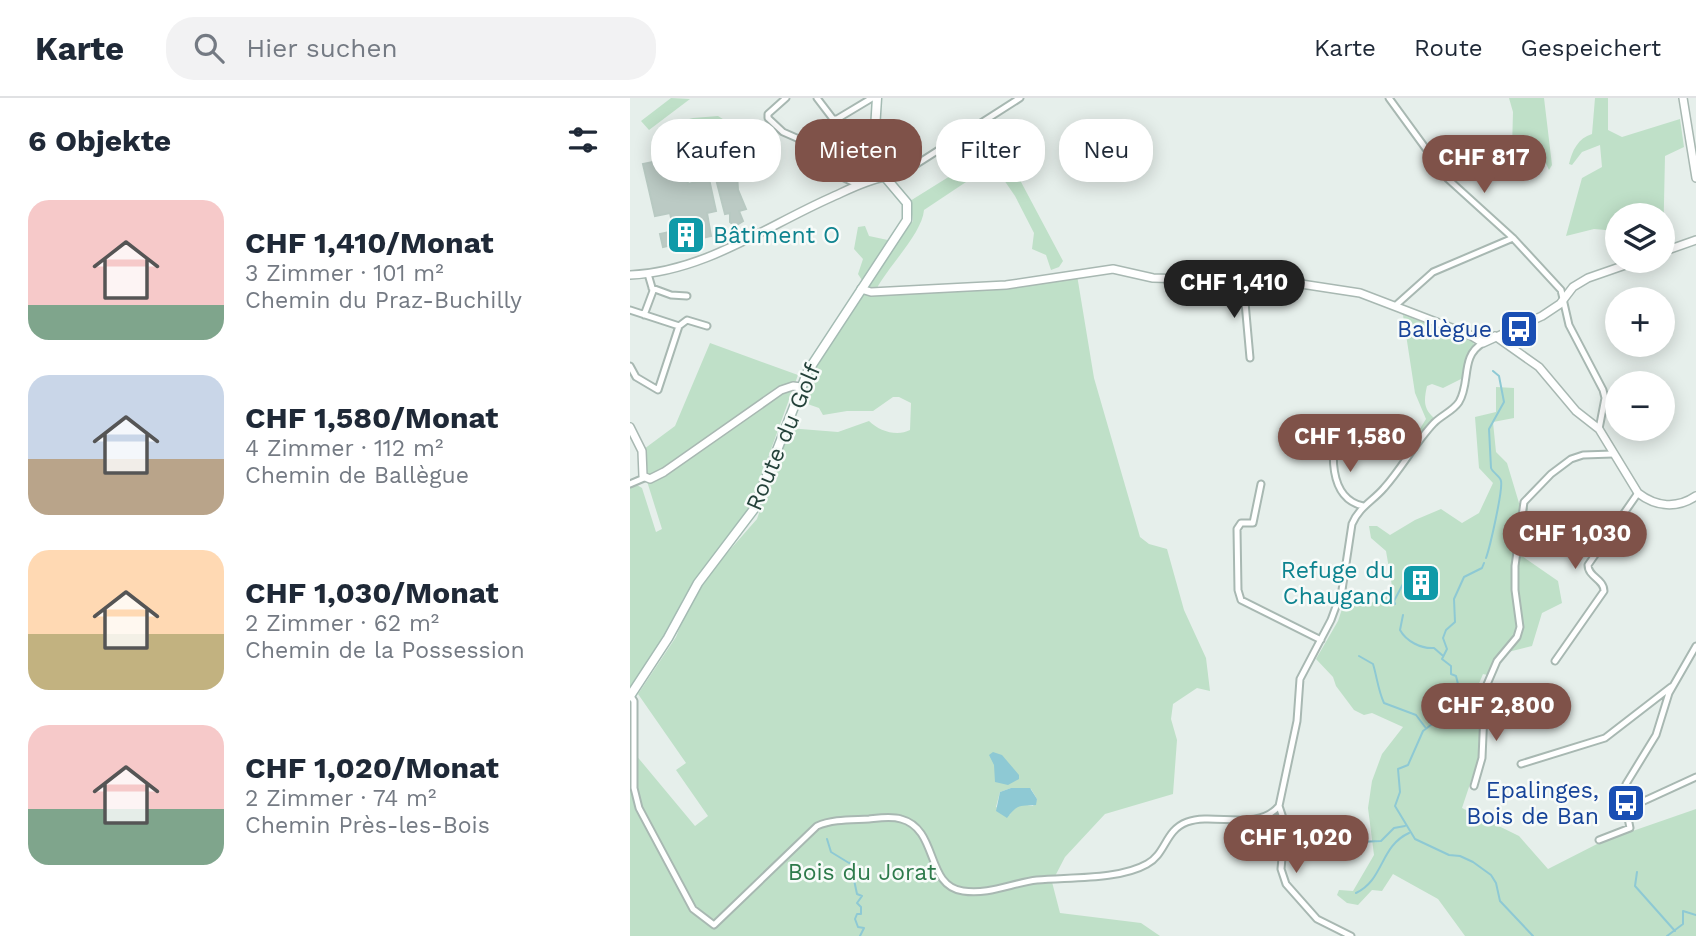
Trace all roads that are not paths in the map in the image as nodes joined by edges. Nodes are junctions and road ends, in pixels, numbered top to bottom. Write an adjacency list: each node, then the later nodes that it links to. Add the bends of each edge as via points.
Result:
1 (786, 98): 14 (street, via 768,118 799,139 831,172)
2 (817, 98): 3 (street, via 833,119)
3 (872, 98)
4 (877, 98): 8 (main road)
5 (1020, 98): 9 (street)
6 (1389, 98): 16 (street, via 1448,179)
7 (1683, 98): 10 (street)
8 (876, 119)
9 (922, 161)
10 (1696, 178)
11 (869, 182): 14 (street)
12 (891, 182): 15 (main road, Route du Golf)
13 (895, 182): 15 (street)
14 (859, 185): 20 (street, via 708,257)
15 (894, 185): 24 (main road, Route du Golf, via 907,203 907,220)
16 (1513, 238): 26 (street); 27 (street, via 1433,272)
17 (1696, 240): 18 (street)
18 (1675, 247)
19 (1605, 272): 26 (street, via 1588,278)
20 (648, 274): 21 (street); 23 (street)
21 (630, 275)
22 (1243, 280): 24 (street, via 1173,280 1113,269 1006,285); 27 (street, via 1360,293); 34 (street)
23 (652, 288): 25 (street); 29 (street)
24 (861, 289): 36 (main road, Route du Golf)
25 (687, 296)
26 (1565, 296): 32 (street, via 1542,316); 38 (street, via 1569,325 1603,390)
27 (1395, 306): 33 (street)
28 (630, 310): 29 (street)
29 (644, 315): 30 (street)
30 (679, 326): 31 (street, via 687,320); 35 (street, via 658,390 636,377)
31 (707, 326)
32 (1495, 336): 33 (street); 38 (street, via 1539,367 1576,411)
33 (1483, 343): 46 (street, via 1468,361 1460,400 1430,426 1386,486)
34 (1250, 358)
35 (630, 366)
36 (801, 387): 41 (street, via 781,390 664,472); 51 (main road, Route du Golf, via 754,509 698,583)
37 (630, 427): 41 (street, via 642,451)
38 (1599, 429): 40 (street)
39 (1357, 440): 46 (street, via 1360,422 1336,423 1332,467 1345,496)
40 (1613, 454): 44 (street); 54 (street, via 1575,457 1524,502 1515,566 1520,626 1485,689 1482,758)
41 (644, 478): 42 (street)
42 (630, 484)
43 (1261, 484): 47 (street, via 1253,523 1241,523 1237,529 1241,600)
44 (1638, 493): 45 (street, via 1665,505); 49 (street, via 1588,565 1604,591)
45 (1696, 496)
46 (1363, 506): 47 (street, via 1352,524 1347,573)
47 (1321, 640): 56 (street, via 1300,679 1297,721)
48 (1696, 646): 50 (street)
49 (1555, 661)
50 (1673, 686): 52 (street, via 1605,738); 55 (street, via 1660,726 1626,784)
51 (630, 695): 56 (street, via 634,701 634,788 639,808 693,909 714,925 817,826 828,821 907,821 924,837 944,884 979,892 1140,867 1153,860 1169,834 1184,823 1254,818)
52 (1521, 764)
53 (1696, 778): 55 (street)
54 (1474, 786)
55 (1627, 805): 57 (street, via 1630,828)
56 (1279, 806): 58 (street, via 1284,824 1281,869 1286,884 1317,919)
57 (1599, 840)
58 (1351, 936)

